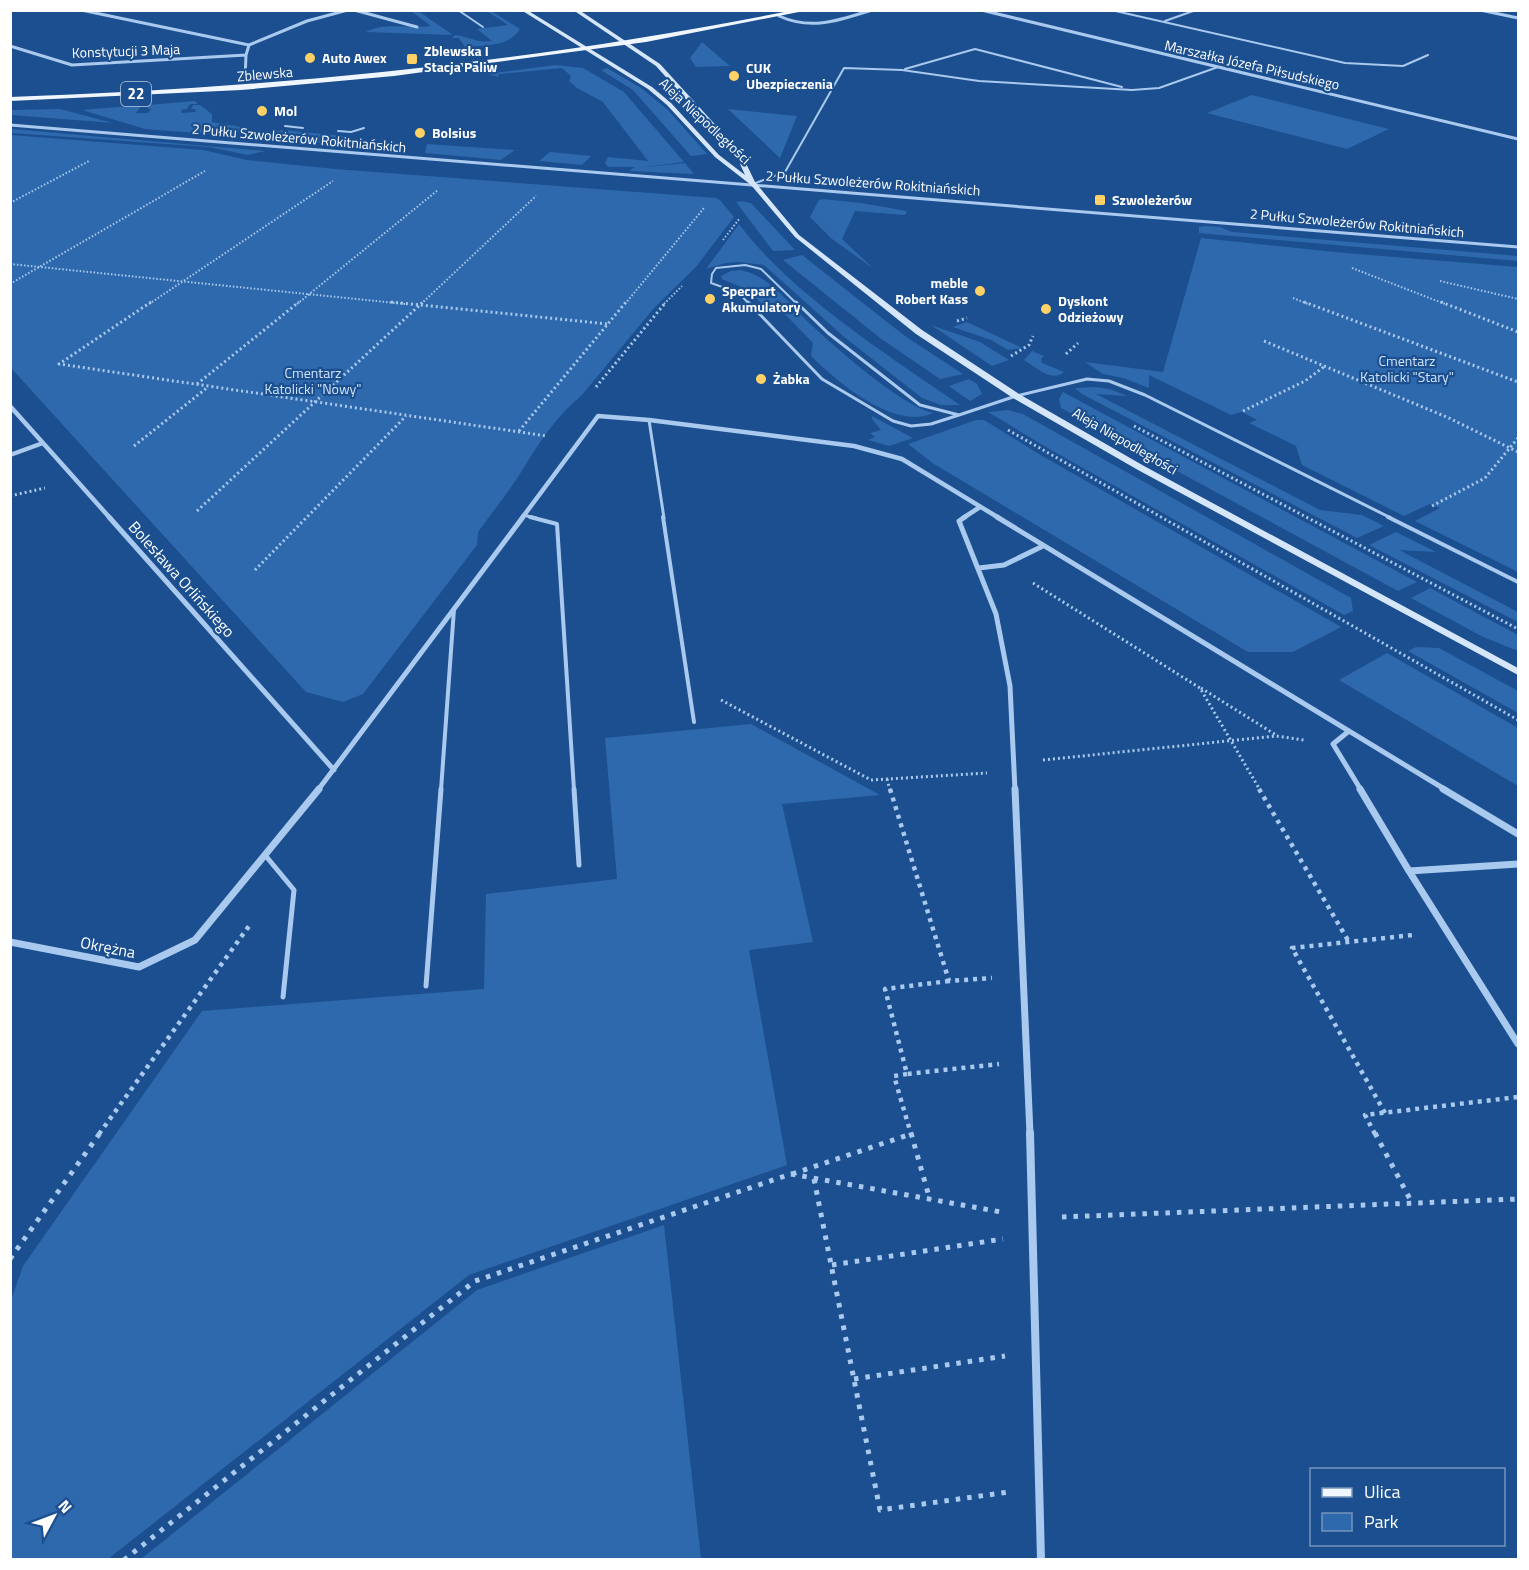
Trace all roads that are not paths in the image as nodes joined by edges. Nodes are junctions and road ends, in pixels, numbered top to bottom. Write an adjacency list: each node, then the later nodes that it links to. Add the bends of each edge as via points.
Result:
1 (81, 10): 15 (street, Konstytucji 3 Maja)
2 (119, 10): 15 (street)
3 (348, 10): 26 (street, via 307,21)
4 (354, 10): 18 (street)
5 (458, 10): 19 (lane)
6 (523, 10): 24 (street, Aleja Niepodległości)
7 (575, 10): 21 (street, Aleja Niepodległości)
8 (806, 10): 14 (main road, 22)
9 (872, 10): 14 (street, via 819,25 796,24)
10 (981, 10): 31 (street, Marszałka Józefa Piłsudskiego)
11 (1111, 10): 17 (lane)
12 (1196, 10): 17 (lane)
13 (1480, 10): 16 (street)
14 (779, 15): 25 (main road, 22)
15 (109, 16): 26 (street, Konstytucji 3 Maja)
16 (1518, 18)
17 (1162, 22): 29 (lane, via 1345,63 1403,66)
18 (417, 27)
19 (483, 27)
20 (626, 34): 21 (main road)
21 (617, 36): 22 (main road); 25 (street, Aleja Niepodległości)
22 (606, 38)
23 (585, 41): 24 (main road, Zblewska / 22)
24 (575, 42): 28 (street, Aleja Niepodległości); 33 (main road, Zblewska / 22, via 440,61)
25 (627, 44): 28 (main road, Zblewska / 22); 43 (street, Aleja Niepodległości, via 658,65 740,154)
26 (249, 45): 30 (street)
27 (10, 46): 30 (street, Konstytucji 3 Maja, via 72,65)
28 (587, 50): 36 (main road, Zblewska / 22, via 261,87); 43 (street, Aleja Niepodległości, via 656,93 717,156)
29 (1428, 55)
30 (246, 56): 33 (street)
31 (1218, 67): 34 (lane, via 1159,88); 42 (street, Marszałka Józefa Piłsudskiego)
32 (902, 70): 34 (lane, via 979,81); 34 (lane, via 975,48); 43 (lane, via 844,68 785,172)
33 (245, 79): 35 (main road, Zblewska / 22)
34 (1132, 90)
35 (10, 91)
36 (10, 99)
37 (10, 125): 43 (street, 2 Pułku Szwoleżerów Rokitniańskich)
38 (285, 126): 39 (lane)
39 (303, 128)
40 (364, 128): 41 (lane)
41 (338, 131)
42 (1518, 139)
43 (753, 184): 44 (street, 2 Pułku Szwoleżerów Rokitniańskich); 45 (street, Aleja Niepodległości, via 778,216 813,250 920,332)
44 (1518, 247)
45 (1016, 396): 47 (lane); 55 (lane, via 1088,379 1109,381 1145,395); 57 (street, Aleja Niepodległości)
46 (10, 406): 49 (street, Bolesława Orlińskiego)
47 (960, 415): 47 (lane, via 920,405 897,389 828,333 761,269 727,266 716,268 712,274 711,283 739,293 822,379 864,405 911,426)
48 (649, 420): 51 (street, via 886,454 902,459); 52 (street, via 598,416); 58 (lane)
49 (43, 443): 50 (street); 60 (street, Bolesława Orlińskiego)
50 (10, 455)
51 (980, 507): 53 (street); 54 (street, via 959,521)
52 (523, 515): 56 (street); 64 (lane, via 557,524)
53 (1043, 546): 54 (street, via 1004,565); 59 (street)
54 (979, 568): 70 (street, via 996,614 1010,686 1033,1218)
55 (1518, 582)
56 (454, 607): 60 (street); 67 (lane)
57 (1518, 672)
58 (694, 722)
59 (1349, 731): 61 (street); 65 (street, via 1333,744)
60 (334, 770): 62 (street)
61 (1518, 834)
62 (265, 855): 66 (street, Okrężna, via 195,940 139,967); 68 (lane, via 294,890)
63 (1518, 864): 65 (street)
64 (579, 865)
65 (1409, 872): 69 (street)
66 (10, 942)
67 (426, 986)
68 (283, 997)
69 (1518, 1044)
70 (1041, 1560)

